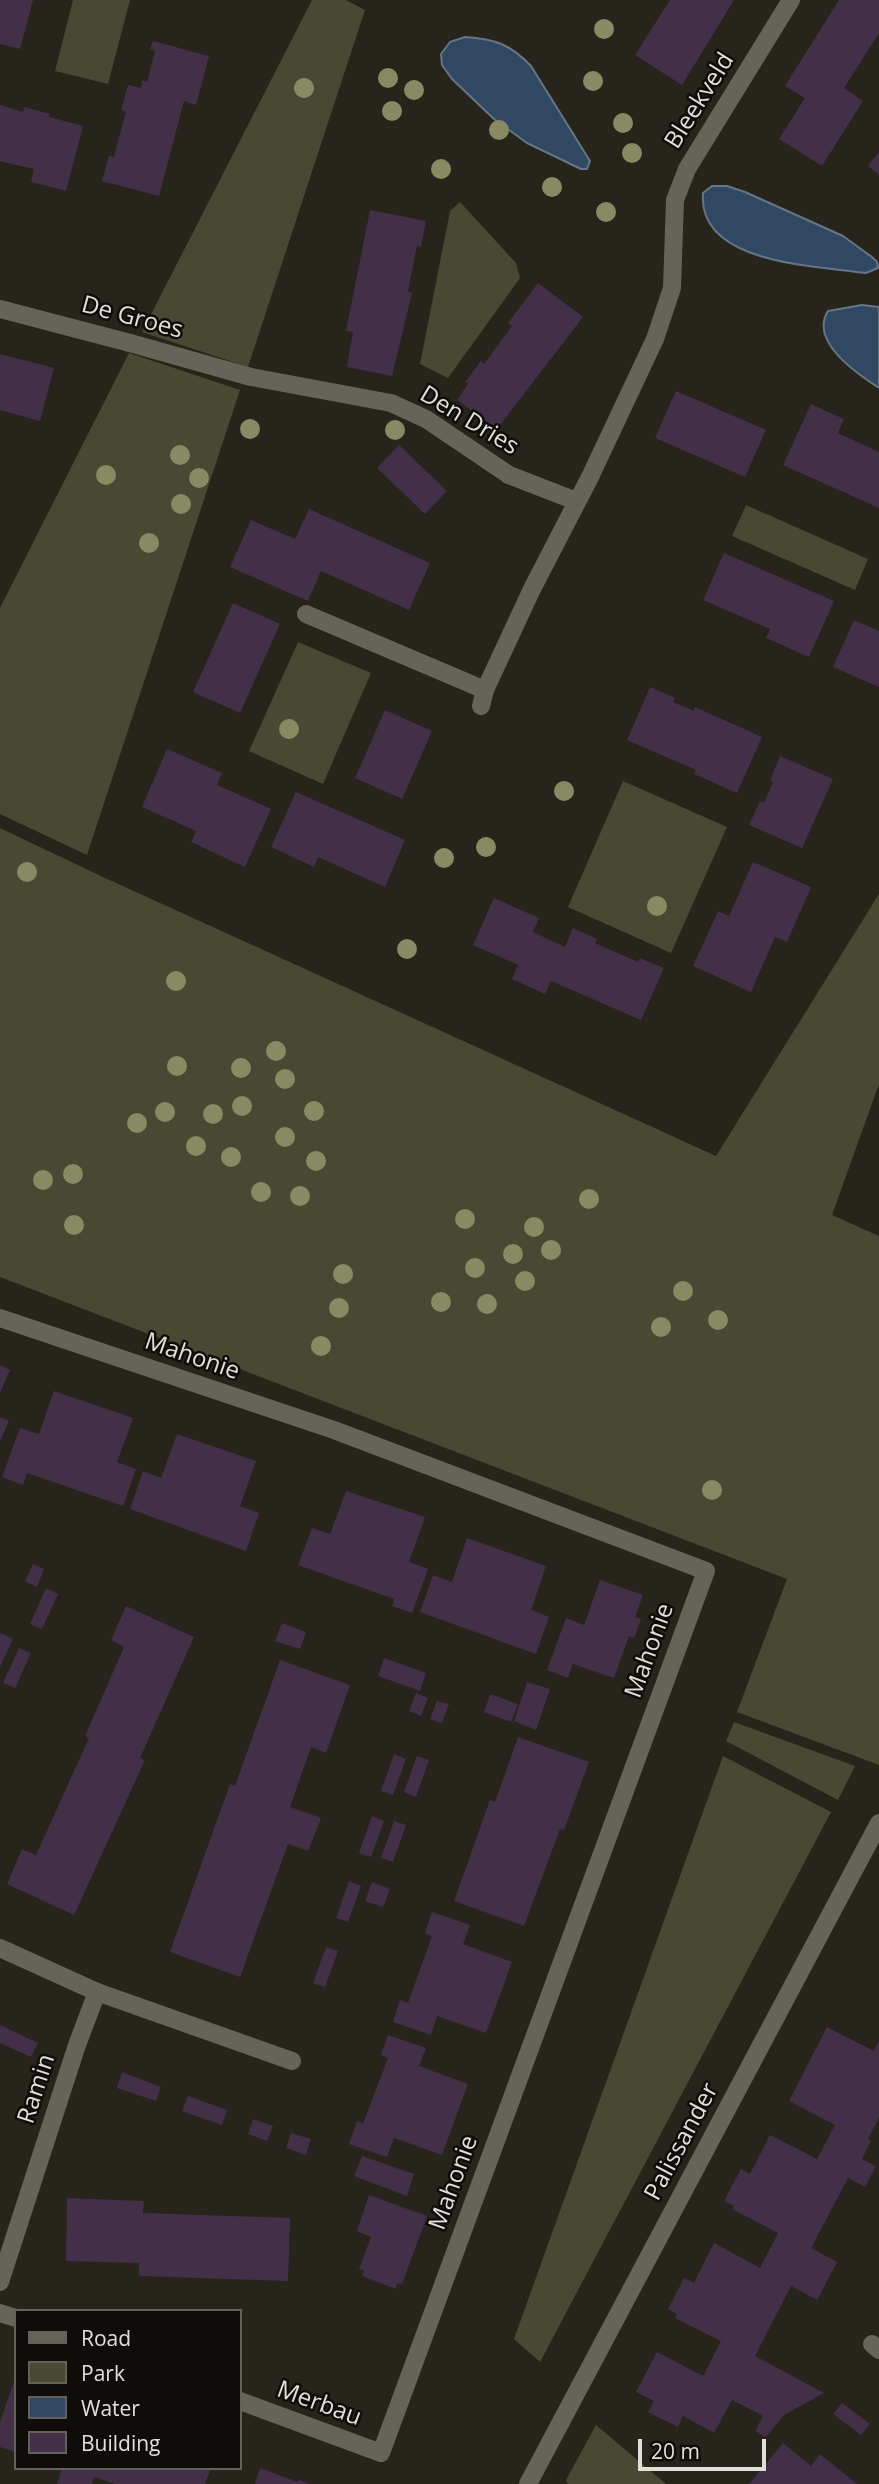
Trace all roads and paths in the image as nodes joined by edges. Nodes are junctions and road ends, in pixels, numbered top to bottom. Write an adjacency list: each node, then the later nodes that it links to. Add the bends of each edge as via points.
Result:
1 (790, 0): 4 (street, Bleekveld, via 687,169 675,200 672,288 654,339)
2 (0, 309): 3 (street, De Groes)
3 (251, 377): 4 (street, Den Dries, via 391,403 426,419 509,475)
4 (576, 501): 5 (street, via 483,698)
5 (306, 614)
6 (0, 1318): 13 (street, Mahonie, via 334,1430 706,1571)
7 (879, 1824): 14 (street, Palissander)
8 (0, 1948): 9 (street)
9 (97, 1992): 10 (street); 11 (street, Ramin)
10 (292, 2061)
11 (0, 2283)
12 (242, 2402): 13 (street, Merbau)
13 (381, 2453)
14 (528, 2484)

